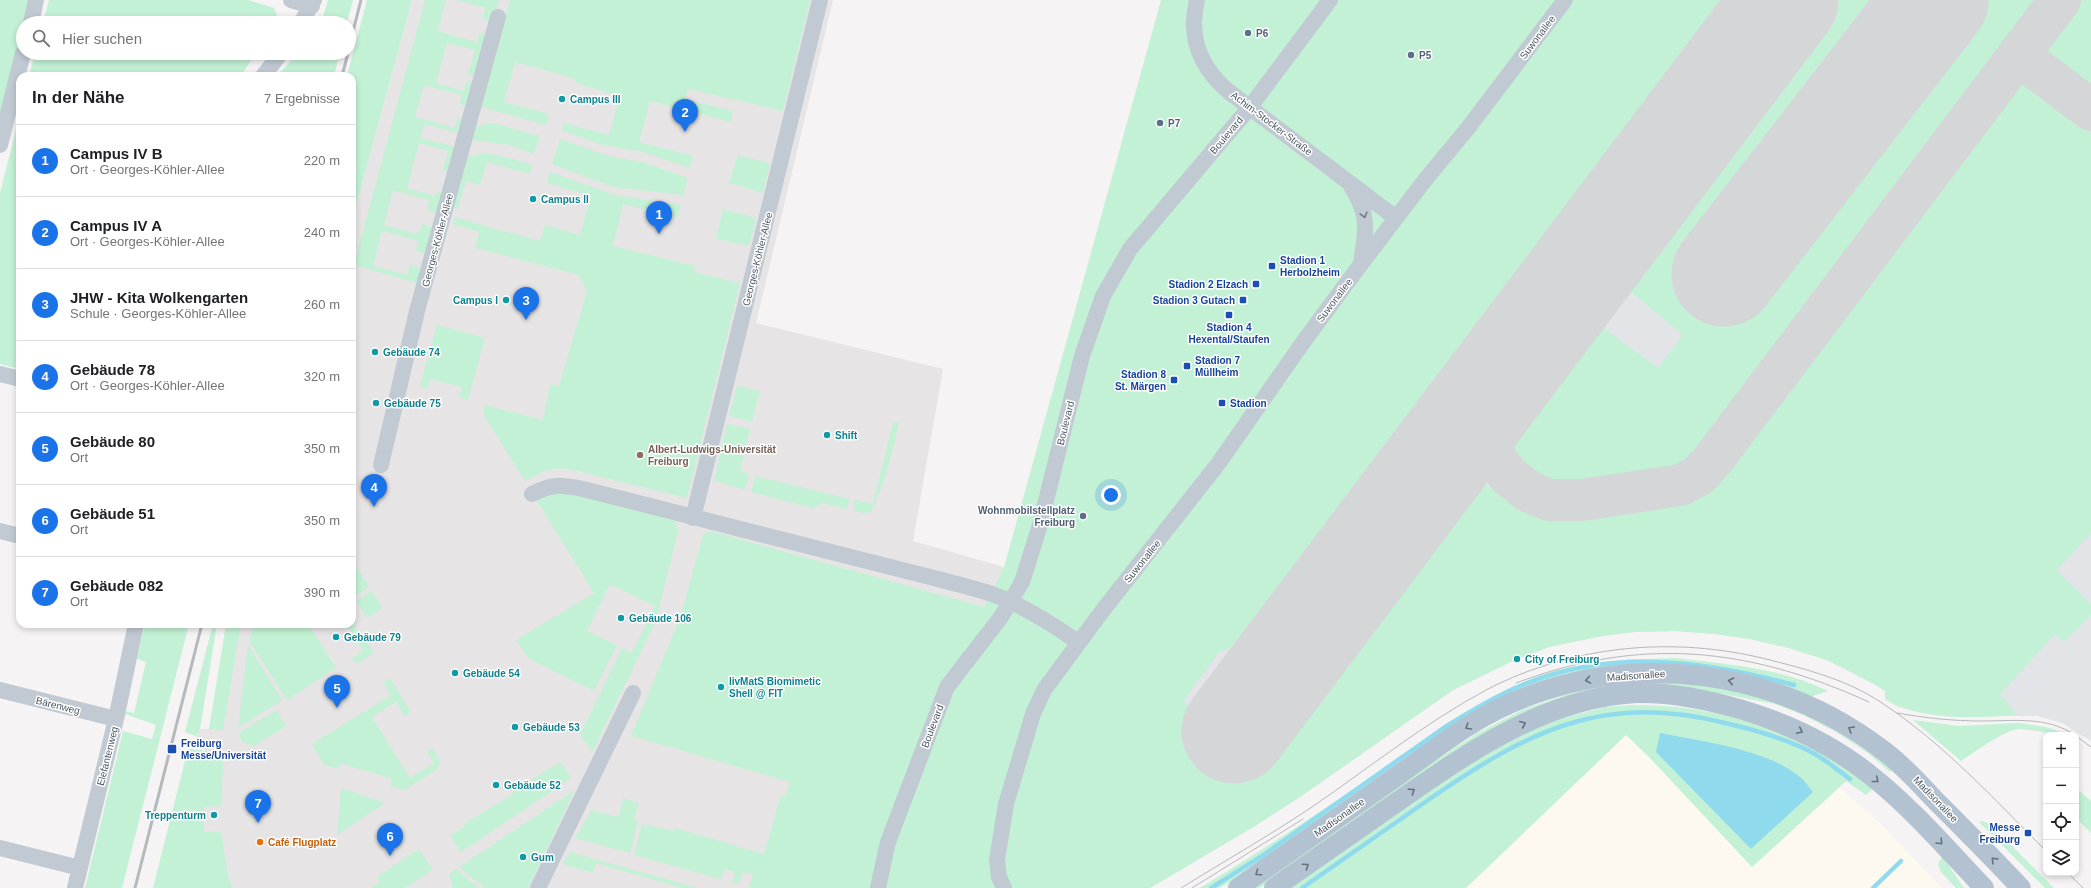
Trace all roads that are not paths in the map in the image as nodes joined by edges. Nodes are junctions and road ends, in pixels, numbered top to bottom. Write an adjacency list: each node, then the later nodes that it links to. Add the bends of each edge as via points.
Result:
1 (36, 0): 8 (street)
2 (291, 0): 7 (street)
3 (820, 0): 25 (street, Georges-Köhler-Allee)
4 (1197, 0): 16 (street, Achim-Stocker-Straße, via 1194,30 1203,62 1213,78)
5 (1330, 0): 16 (street, Boulevard)
6 (1565, 0): 19 (street, Suwonallee)
7 (313, 3): 9 (street)
8 (33, 16)
9 (305, 16)
10 (498, 17): 23 (street, Georges-Köhler-Allee, via 417,311)
11 (21, 60): 13 (street)
12 (276, 60): 14 (street)
13 (18, 72)
14 (266, 72)
15 (16, 81): 17 (street)
16 (1250, 108): 18 (street, Achim-Stocker-Straße); 28 (street, Boulevard, via 1130,249 1103,296 1082,356 1040,525 1022,582)
17 (0, 145)
18 (1347, 180): 19 (street, Achim-Stocker-Straße); 20 (street, Suwonallee, one-way to 20, via 1357,194 1366,224)
19 (1396, 218): 20 (street, Suwonallee)
20 (1361, 264): 30 (street, Suwonallee, via 1304,340 1218,464)
21 (0, 374): 22 (street)
22 (16, 378)
23 (381, 465)
24 (532, 494): 25 (street, via 546,486 560,485)
25 (693, 518): 28 (street, via 938,579)
26 (0, 531): 27 (street)
27 (16, 535)
28 (1010, 602): 30 (street, via 1040,617); 38 (street, Boulevard, via 947,686 888,842)
29 (135, 628): 33 (street, Elefantenweg)
30 (1078, 642): 39 (street, Suwonallee, via 1039,700 1015,770 1006,804 997,860 999,877)
31 (0, 690): 33 (street, Bärenweg)
32 (633, 693): 37 (street, via 589,770 567,842)
33 (116, 719): 35 (street, Elefantenweg)
34 (0, 848): 35 (street)
35 (80, 868): 36 (street, Elefantenweg)
36 (75, 888)
37 (538, 888)
38 (878, 888)
39 (1004, 888)
40 (1238, 888): 43 (main road, Madisonallee, one-way to 40, via 1908,770 1858,733 1797,700 1765,688 1716,677 1669,672 1645,672 1587,680 1557,687 1509,704 1456,735)
41 (1274, 888): 42 (main road, Madisonallee, one-way to 42, via 1440,773 1507,731 1585,701 1637,693 1670,695 1718,703 1764,716 1814,737 1845,756 1884,787)
42 (1984, 888)
43 (2021, 888)

